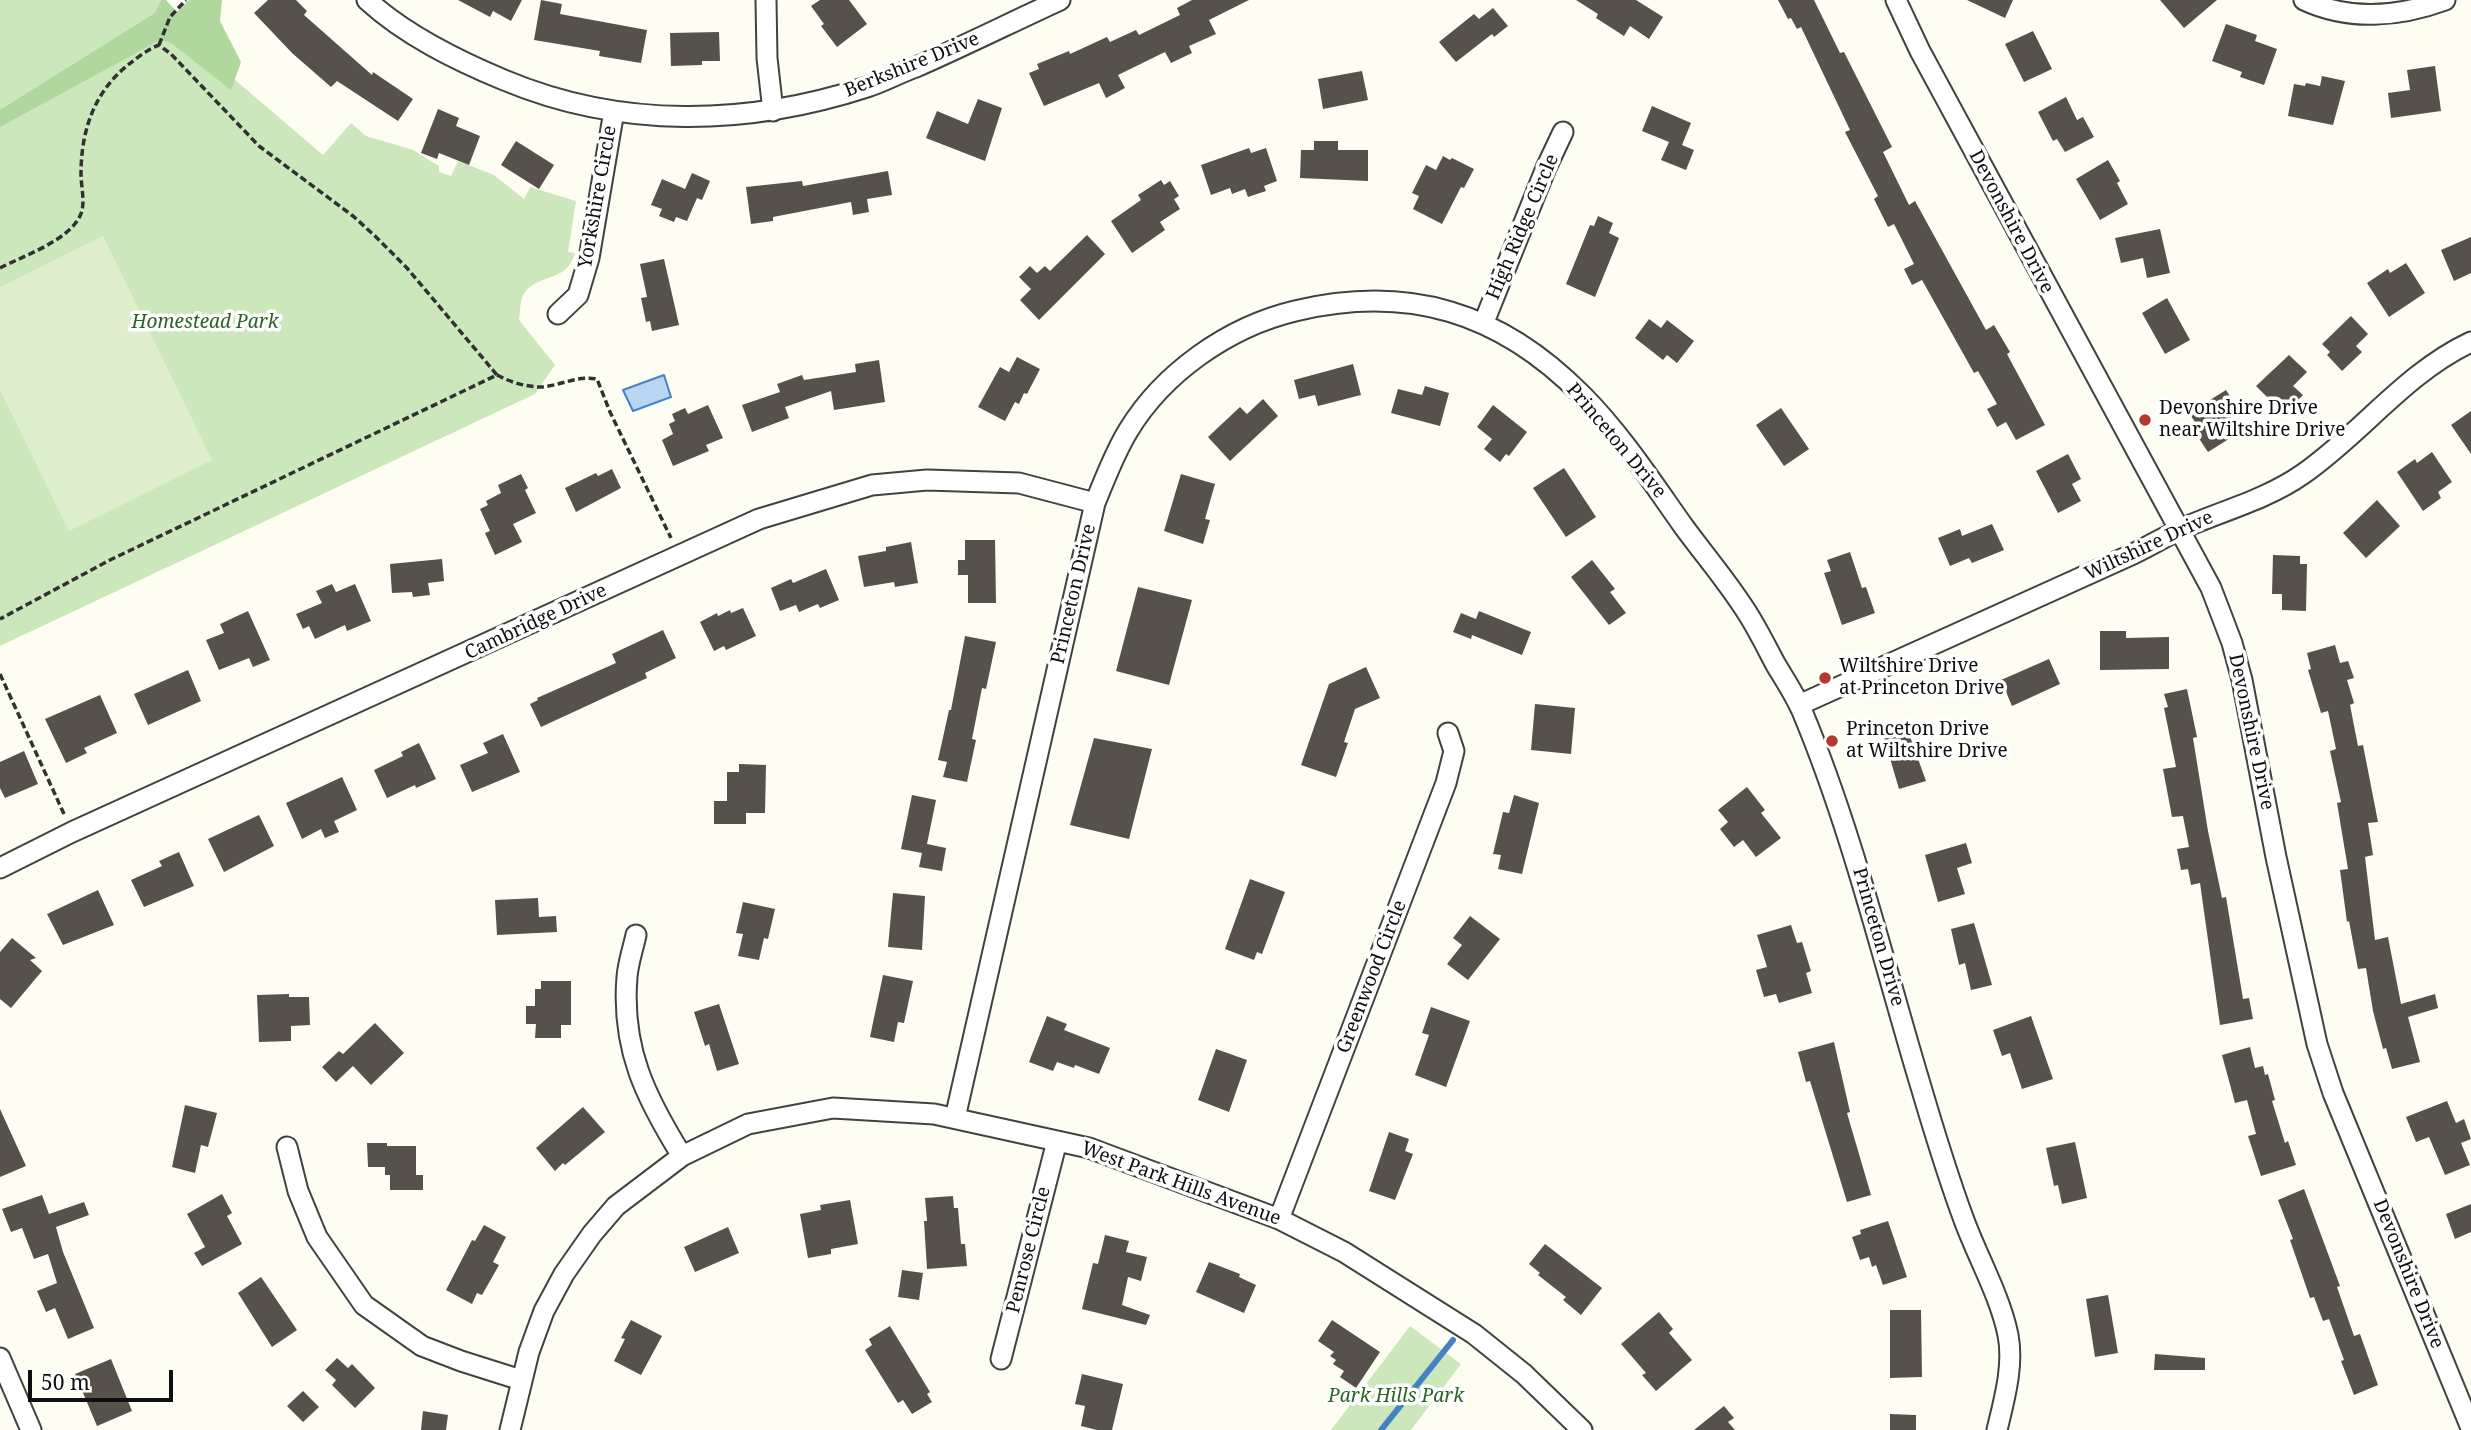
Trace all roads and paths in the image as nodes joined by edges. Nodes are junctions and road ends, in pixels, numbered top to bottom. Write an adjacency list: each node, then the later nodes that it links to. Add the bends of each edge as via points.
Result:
1 (186, 0): 8 (path, via 170,17)
2 (367, 0): 9 (street, Berkshire Drive, via 414,35 475,68 526,89)
3 (766, 0): 10 (street)
4 (1060, 0): 10 (street, Berkshire Drive, via 869,86)
5 (1896, 0): 18 (street, Devonshire Drive)
6 (2304, 0): 7 (street, via 2349,14 2390,15)
7 (2445, 0)
8 (159, 45): 12 (path, via 111,80 94,106 82,161 82,210 74,226); 16 (path, via 259,146 376,236)
9 (614, 111): 10 (street, Berkshire Drive, via 673,118); 13 (street, Yorkshire Circle, via 589,258 578,295)
10 (774, 111)
11 (1563, 132): 14 (street, High Ridge Circle)
12 (0, 268)
13 (558, 314)
14 (1483, 323): 17 (street, Princeton Drive, via 1435,307 1373,301 1312,307 1256,323 1195,359 1149,401 1108,468); 22 (street, Princeton Drive, via 1514,340 1584,397 1644,470 1749,616)
15 (2471, 342): 18 (street, Wiltshire Drive, via 2410,380 2338,449 2300,476)
16 (497, 375): 19 (path, via 542,387 597,379); 20 (path, via 110,560)
17 (1095, 503): 24 (street, Cambridge Drive, via 1019,483 927,480 873,485 760,519); 27 (street, Princeton Drive)
18 (2181, 529): 22 (street, Wiltshire Drive); 35 (street, Devonshire Drive, via 2211,588 2242,680 2317,1044)
19 (675, 547)
20 (0, 619)
21 (0, 674): 24 (path)
22 (1799, 705): 39 (street, Princeton Drive, via 1869,900 1960,1208 2008,1336 2010,1364)
23 (1448, 733): 31 (street, Greenwood Circle, via 1454,751 1446,783)
24 (72, 832): 25 (street, Cambridge Drive)
25 (0, 868)
26 (636, 934): 30 (street, via 627,978 635,1066 654,1111)
27 (956, 1118): 28 (street, West Park Hills Avenue); 30 (street, West Park Hills Avenue, via 833,1108 748,1124)
28 (1056, 1141): 31 (street, West Park Hills Avenue, via 1089,1148); 33 (street, Penrose Circle)
29 (287, 1147): 34 (street, via 317,1237 364,1306 422,1346)
30 (682, 1156): 34 (street, West Park Hills Avenue, via 616,1206 592,1234 544,1311)
31 (1279, 1219): 38 (street, West Park Hills Avenue, via 1344,1252 1474,1335 1524,1374)
32 (0, 1358): 36 (street)
33 (1001, 1359)
34 (521, 1380): 37 (street, West Park Hills Avenue)
35 (2471, 1428)
36 (31, 1430)
37 (510, 1430)
38 (1582, 1430)
39 (1997, 1430)

